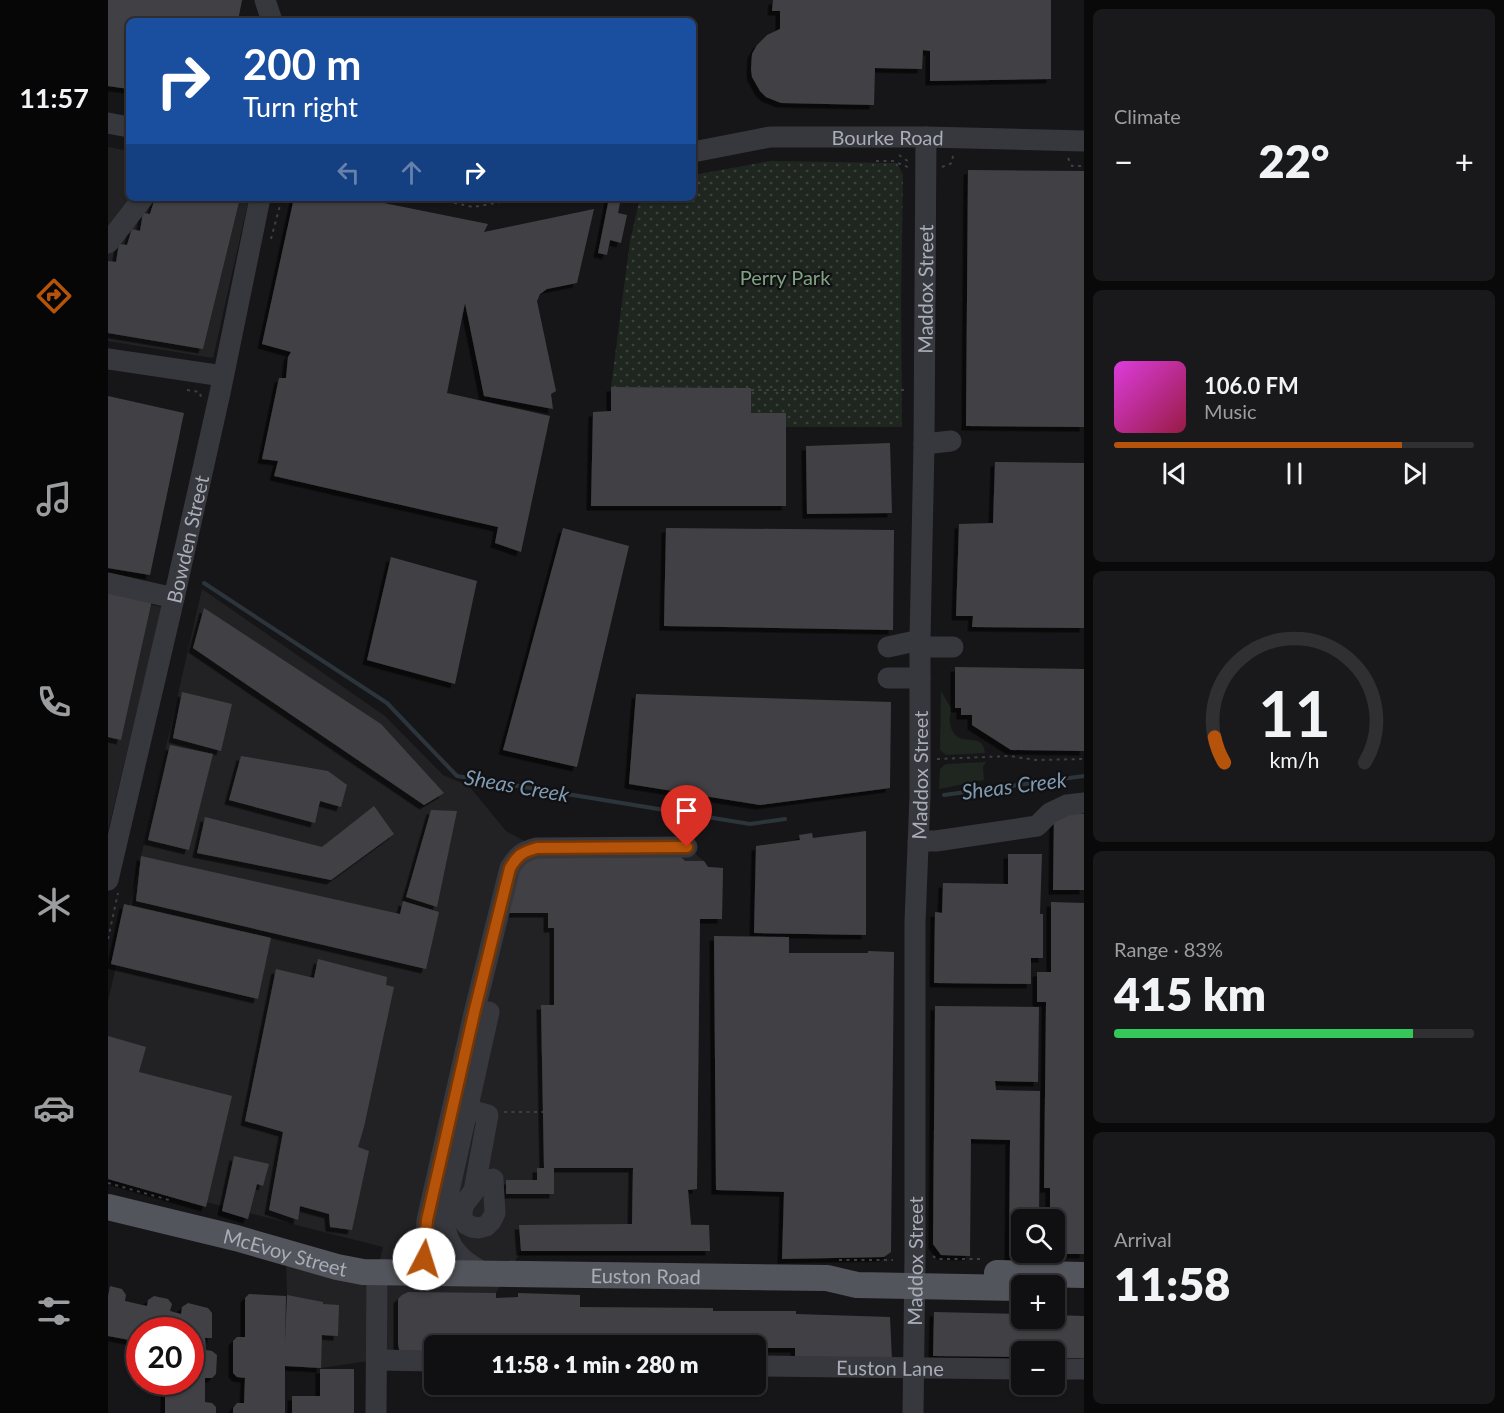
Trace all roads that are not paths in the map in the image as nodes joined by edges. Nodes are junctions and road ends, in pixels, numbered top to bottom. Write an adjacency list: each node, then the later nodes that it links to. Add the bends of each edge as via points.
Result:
1 (265, 0): 2 (street)
2 (271, 18)
3 (108, 123): 4 (street)
4 (126, 126)
5 (926, 137): 6 (street, Bourke Road); 7 (street, Bourke Road, via 770,137); 14 (street, Maddox Street)
6 (1084, 141)
7 (696, 151)
8 (141, 201): 10 (street)
9 (259, 201): 12 (street, Bowden Street)
10 (108, 243)
11 (108, 359): 12 (street)
12 (223, 376): 16 (street, Bowden Street)
13 (951, 441): 14 (street)
14 (924, 444): 17 (street, Maddox Street)
15 (108, 583): 16 (street)
16 (174, 598): 25 (street, Bowden Street)
17 (921, 643): 18 (street); 19 (street); 21 (street, Maddox Street)
18 (888, 647)
19 (953, 647)
20 (888, 678): 21 (street)
21 (920, 678): 23 (street, Maddox Street)
22 (1084, 803): 23 (street, via 1050,813 1036,826 936,842)
23 (918, 841): 34 (street, Maddox Street)
24 (687, 847): 27 (street, via 537,848 517,856 510,868)
25 (108, 880)
26 (467, 1109): 27 (street, via 486,1012 460,1107); 28 (street); 28 (street, via 488,1115 485,1175)
27 (446, 1134): 31 (street, via 427,1220)
28 (453, 1176): 31 (street, via 440,1203 435,1247); 32 (street, via 445,1226 458,1255 475,1268)
29 (108, 1207): 30 (main road, McEvoy Street, via 348,1270)
30 (377, 1273): 31 (main road, McEvoy Street); 38 (street)
31 (424, 1273): 32 (main road, McEvoy Street)
32 (476, 1274): 34 (main road, Euston Road, via 826,1278 857,1272)
33 (1084, 1275): 34 (main road, Euston Road)
34 (914, 1279): 35 (main road, Euston Road); 41 (street, Maddox Street)
35 (1011, 1287)
36 (1065, 1292): 37 (main road)
37 (1084, 1293)
38 (377, 1360): 39 (street); 45 (street)
39 (424, 1361)
40 (766, 1365): 41 (street, Euston Lane)
41 (914, 1368): 42 (street, Euston Lane); 46 (street, Maddox Street)
42 (1011, 1369)
43 (1065, 1369): 44 (street)
44 (1084, 1369)
45 (376, 1413)
46 (913, 1413)

